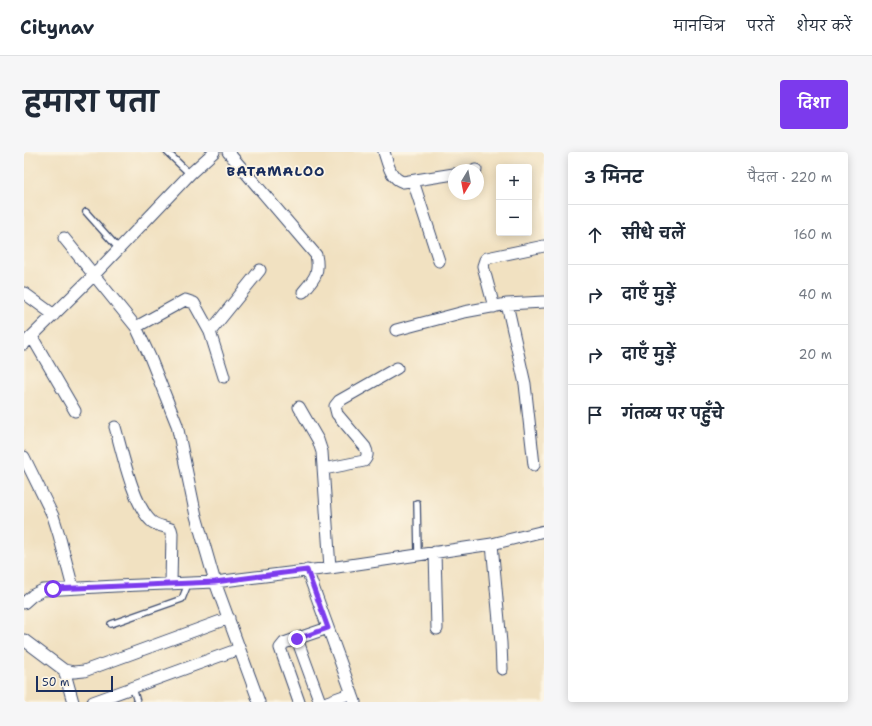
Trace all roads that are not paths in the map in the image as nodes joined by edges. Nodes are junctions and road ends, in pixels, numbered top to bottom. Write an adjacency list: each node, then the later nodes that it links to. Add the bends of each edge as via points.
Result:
1 (166, 152): 5 (lane)
2 (214, 152): 5 (street)
3 (228, 152): 15 (street, via 316,255 316,276)
4 (384, 152): 7 (street, via 392,175 397,180)
5 (190, 174): 11 (street)
6 (448, 175): 7 (street)
7 (413, 181): 12 (street)
8 (86, 212): 11 (lane)
9 (64, 238): 14 (street)
10 (544, 246): 19 (street, via 484,260)
11 (119, 249): 14 (street)
12 (439, 261)
13 (260, 270): 23 (street)
14 (94, 275): 20 (street); 21 (street)
15 (303, 292)
16 (24, 293): 20 (street)
17 (544, 302): 18 (street)
18 (507, 304): 19 (street); 31 (street, via 525,384)
19 (494, 307): 22 (street)
20 (54, 315): 24 (street)
21 (136, 327): 23 (street, via 185,300 194,303); 40 (street, via 177,425 196,516)
22 (396, 330)
23 (210, 332): 26 (street)
24 (28, 340): 28 (street)
25 (398, 368): 32 (street, via 335,406 337,414 368,452 364,461)
26 (224, 377)
27 (299, 407): 32 (street, via 321,445)
28 (75, 411)
29 (115, 427): 41 (street, via 129,477 147,516 154,524 171,529)
30 (24, 456): 43 (street, via 53,516)
31 (534, 465)
32 (324, 469): 38 (street)
33 (417, 503): 37 (lane)
34 (544, 531): 35 (street)
35 (492, 544): 36 (street); 52 (street)
36 (435, 552): 37 (street); 48 (street)
37 (418, 554): 38 (street)
38 (330, 568): 39 (street)
39 (307, 570): 40 (street); 47 (street)
40 (215, 582): 42 (street); 45 (street)
41 (171, 584): 42 (street); 43 (street)
42 (188, 584): 46 (lane, via 182,599)
43 (73, 588): 44 (street, via 43,590)
44 (24, 603)
45 (229, 618): 51 (street); 53 (street, via 84,671)
46 (111, 624)
47 (328, 628): 49 (street); 55 (street)
48 (437, 629)
49 (297, 639): 60 (street, via 282,645 280,650); 61 (street)
50 (24, 640): 53 (street)
51 (239, 649): 54 (street); 59 (street)
52 (502, 669)
53 (64, 670): 56 (street)
54 (133, 688): 57 (street); 58 (lane)
55 (354, 698): 62 (street)
56 (73, 702)
57 (93, 702)
58 (138, 702)
59 (259, 702)
60 (299, 702)
61 (320, 702)
62 (327, 702)

